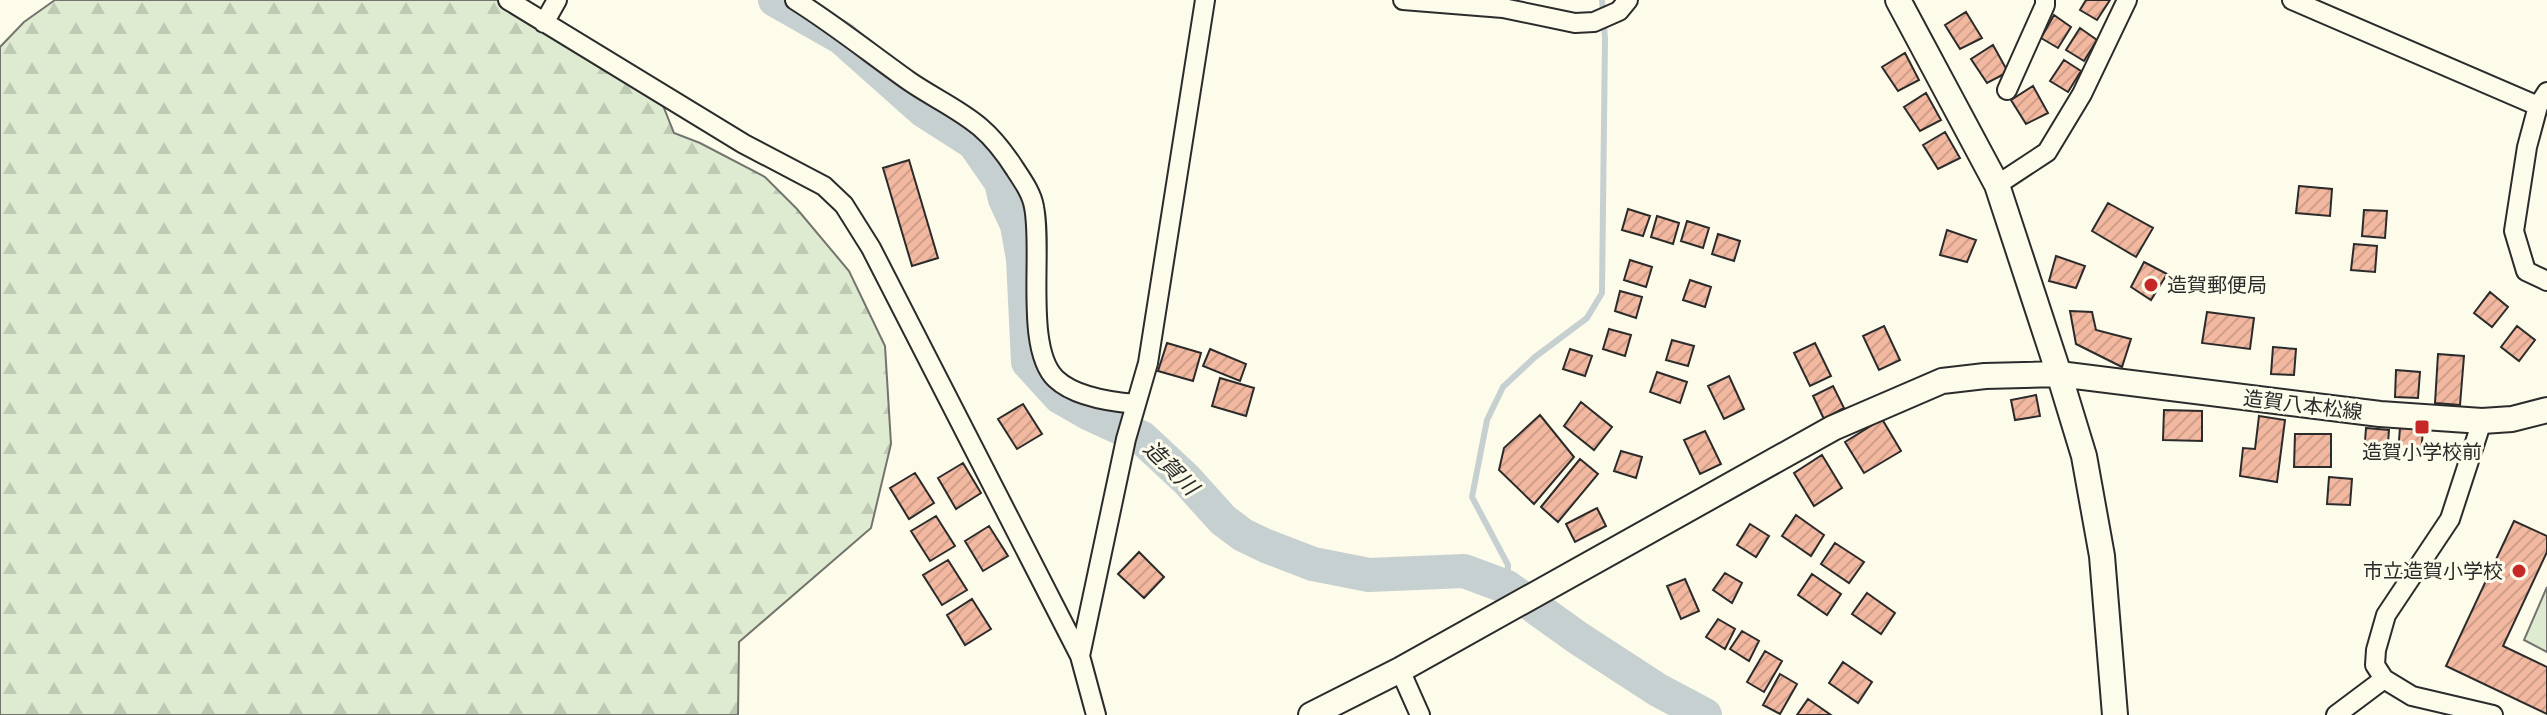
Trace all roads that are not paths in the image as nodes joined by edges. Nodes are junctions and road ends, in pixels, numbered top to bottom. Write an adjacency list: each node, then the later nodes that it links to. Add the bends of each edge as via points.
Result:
1 (508, 0): 11 (street)
2 (557, 0): 11 (street)
3 (795, 0): 18 (street, via 981,127 997,146 1034,203 1041,357 1056,379)
4 (1205, 0): 18 (street, via 1148,363)
5 (1403, 0): 10 (street, via 1503,8 1575,23 1594,22)
6 (1898, 0): 14 (main road)
7 (2045, 0): 12 (street)
8 (2127, 0): 14 (street, via 2047,152)
9 (2292, 0): 13 (street)
10 (1623, 6)
11 (544, 23): 20 (street, via 824,186 844,205)
12 (2007, 90)
13 (2542, 99): 15 (street, via 2527,147 2514,231 2526,271)
14 (1997, 185): 16 (main road)
15 (2547, 281)
16 (2059, 374): 19 (main road, 造賀八本松線, via 2380,414); 21 (main road, 造賀八本松線, via 1942,381 1833,428); 23 (main road, via 2084,456 2102,556)
17 (2547, 410): 19 (main road, 造賀八本松線)
18 (1134, 412): 20 (street)
19 (2482, 421): 22 (street, via 2450,519 2386,615 2375,665)
20 (1080, 656): 24 (street)
21 (1400, 670): 25 (main road, 造賀八本松線); 26 (street)
22 (2384, 679): 27 (street); 28 (street, via 2412,696)
23 (2115, 712)
24 (1096, 715)
25 (1311, 715)
26 (1420, 715)
27 (2336, 715)
28 (2493, 715)

